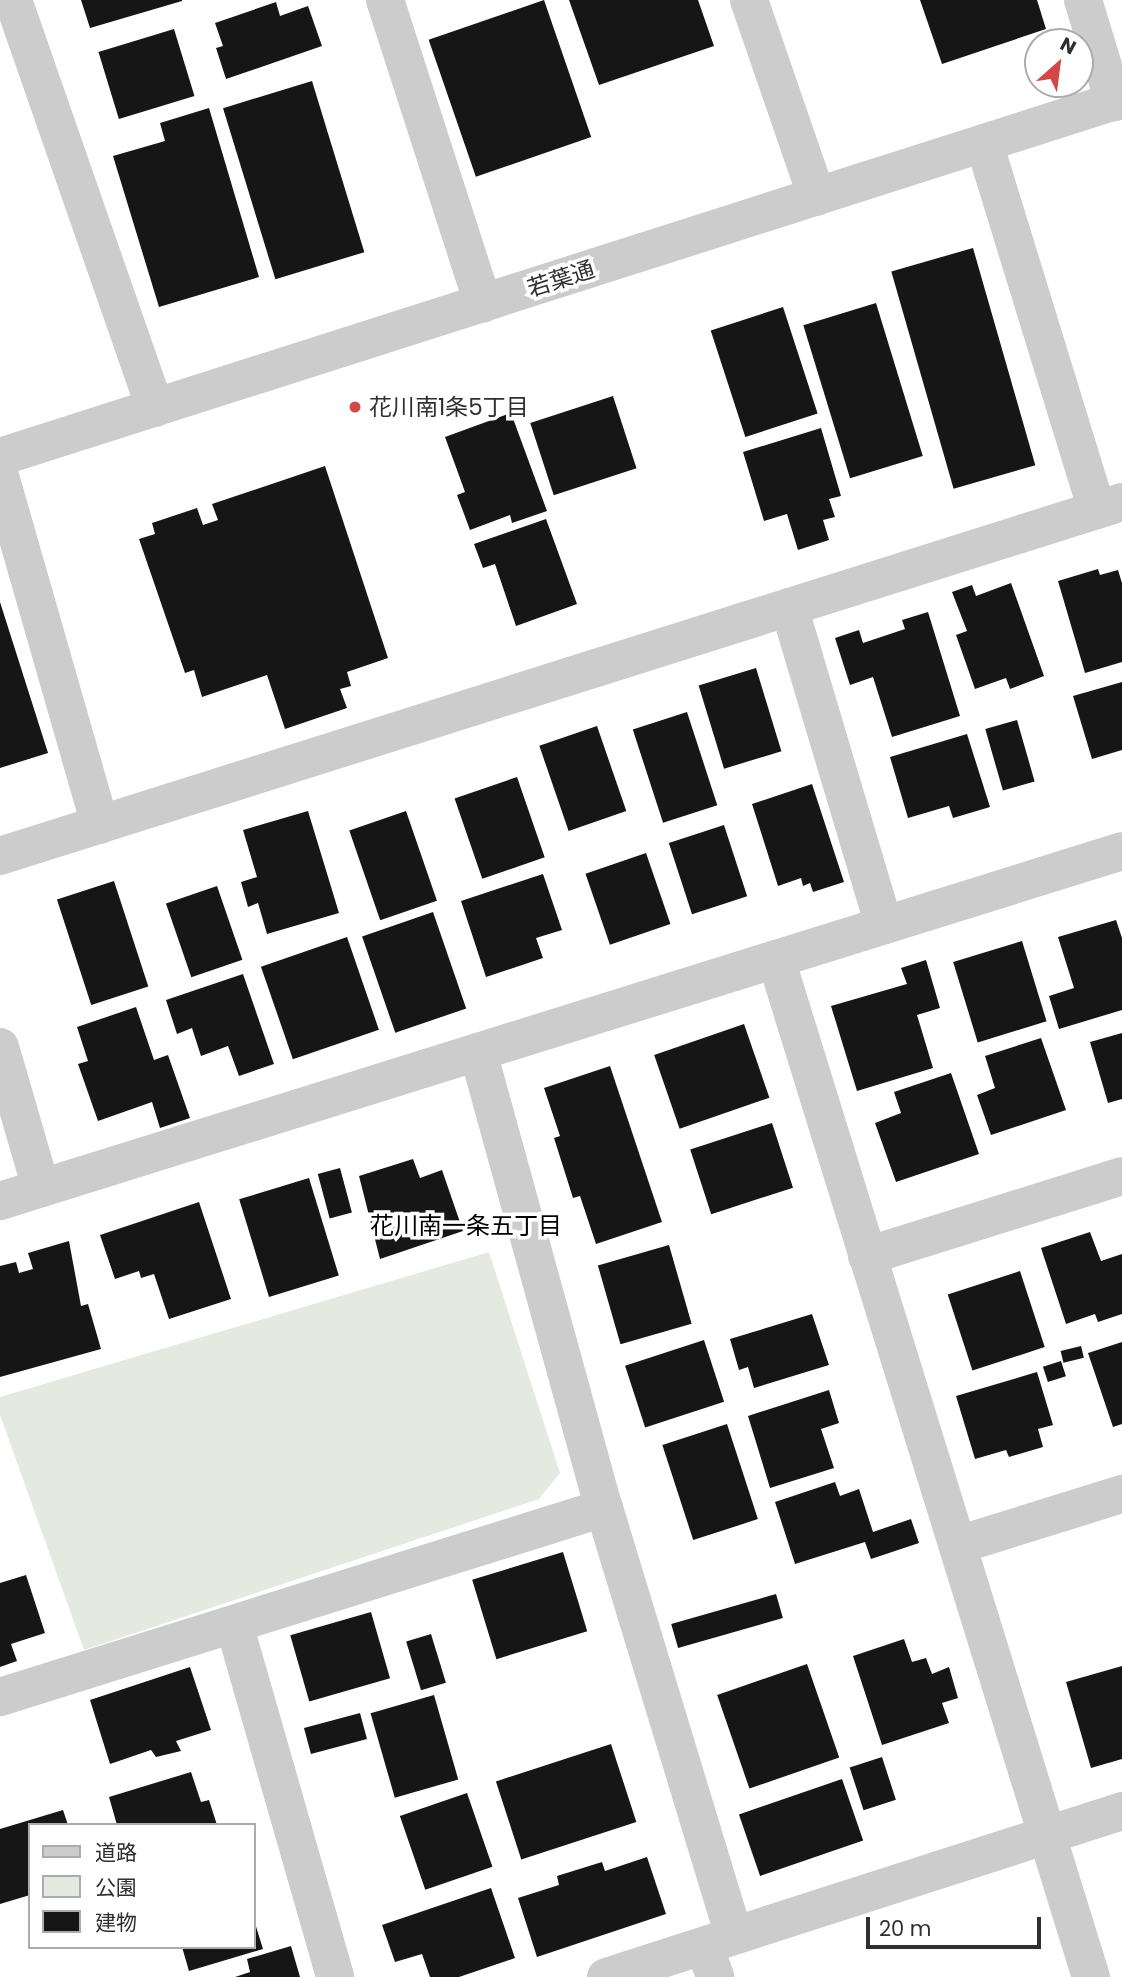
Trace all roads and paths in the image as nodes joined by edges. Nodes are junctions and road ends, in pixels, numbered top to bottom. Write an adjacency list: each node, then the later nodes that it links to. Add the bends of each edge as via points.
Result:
1 (13, 0): 9 (street)
2 (385, 0): 8 (street)
3 (749, 0): 7 (street)
4 (1083, 0): 5 (street)
5 (1118, 101): 6 (street, 若葉通)
6 (984, 143): 7 (street, 若葉通); 12 (street)
7 (817, 197): 8 (street, 若葉通)
8 (482, 304): 9 (street, 若葉通)
9 (155, 408): 10 (street, 若葉通)
10 (0, 457)
11 (0, 476): 14 (street)
12 (1109, 506): 13 (street)
13 (789, 607): 14 (street); 17 (street)
14 (100, 825): 16 (street)
15 (1122, 851): 17 (street)
16 (0, 856)
17 (884, 925): 18 (street)
18 (776, 959): 20 (street); 24 (street)
19 (0, 1047): 22 (street)
20 (478, 1052): 22 (street); 26 (street)
21 (1122, 1176): 24 (street)
22 (41, 1188): 23 (street)
23 (0, 1201)
24 (867, 1256): 27 (street)
25 (1122, 1494): 27 (street)
26 (604, 1508): 28 (street); 32 (street)
27 (958, 1545): 31 (street)
28 (234, 1624): 29 (street); 33 (street)
29 (0, 1697)
30 (1122, 1811): 31 (street)
31 (1047, 1835): 32 (street); 35 (street)
32 (718, 1953): 34 (street)
33 (335, 1977)
34 (606, 1977)
35 (1091, 1977)

